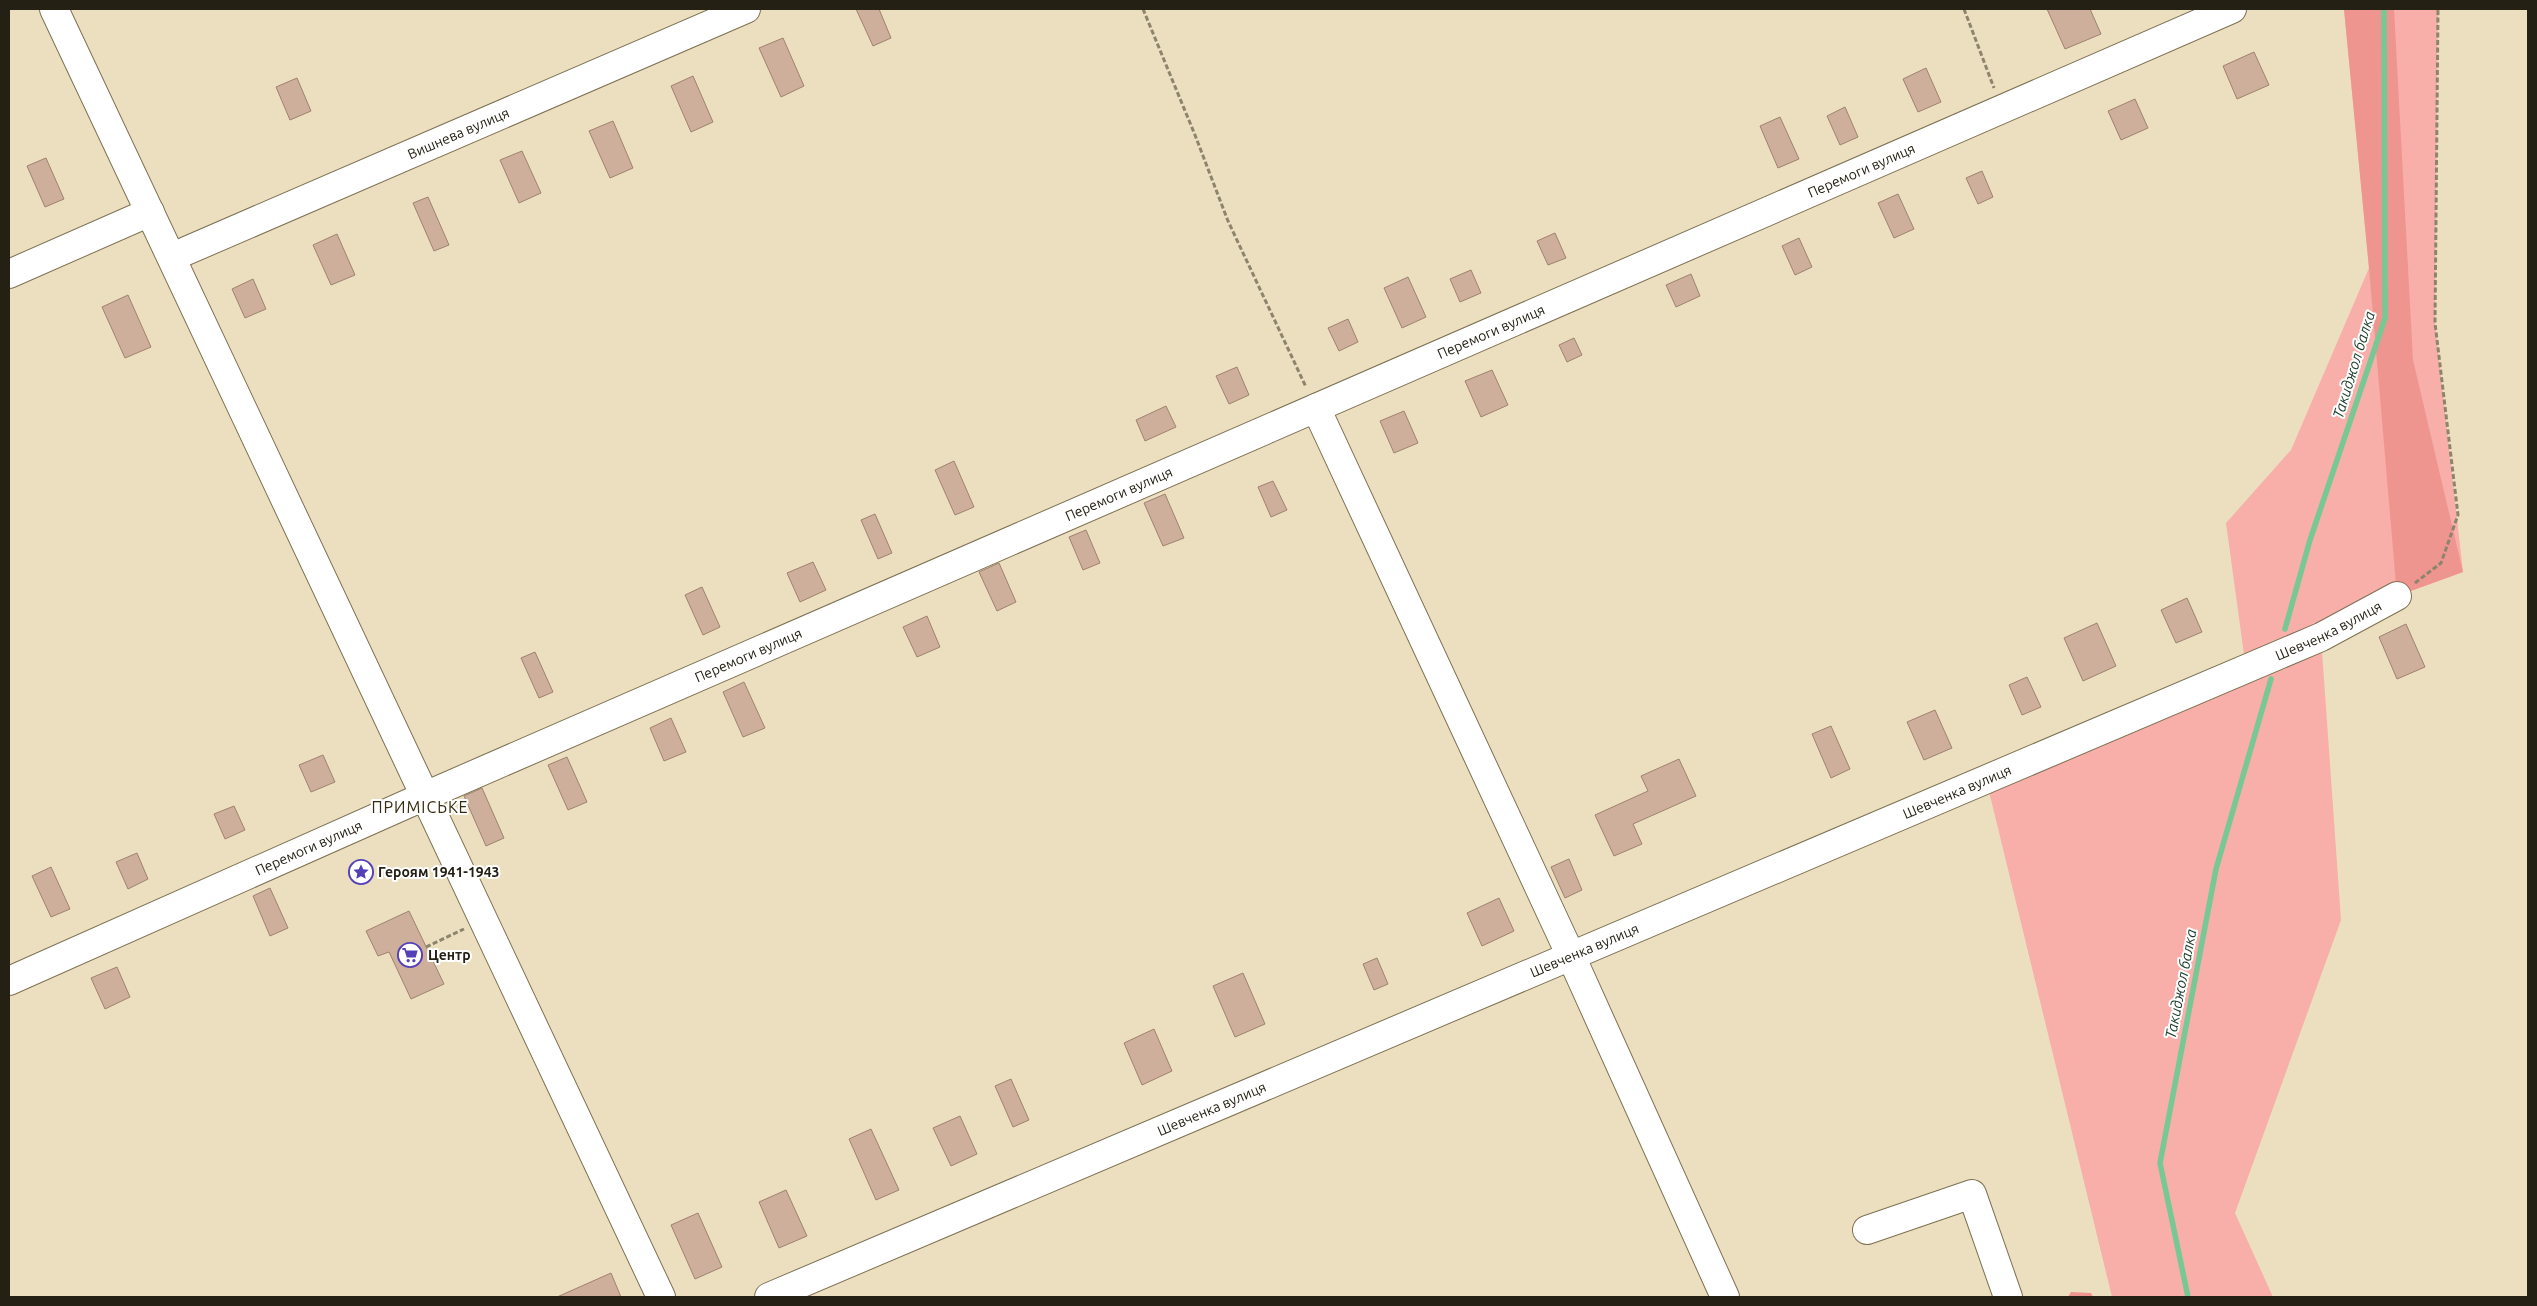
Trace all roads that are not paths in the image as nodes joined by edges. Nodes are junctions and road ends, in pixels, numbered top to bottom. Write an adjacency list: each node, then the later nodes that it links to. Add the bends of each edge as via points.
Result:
1 (54, 9): 4 (street)
2 (746, 9): 5 (street, Вишнева вулиця)
3 (2232, 9): 7 (street, Перемоги вулиця)
4 (150, 212): 5 (street); 6 (street)
5 (172, 257): 9 (street)
6 (9, 274)
7 (1316, 408): 9 (street, Перемоги вулиця); 10 (street)
8 (2397, 596): 10 (street, Шевченка вулиця, via 2321,637)
9 (425, 796): 11 (street, Перемоги вулиця); 13 (street)
10 (1572, 956): 14 (street, Шевченка вулиця); 15 (street)
11 (9, 981)
12 (1867, 1230): 16 (street, via 1972,1194)
13 (661, 1297)
14 (769, 1297)
15 (1725, 1297)
16 (2008, 1297)

